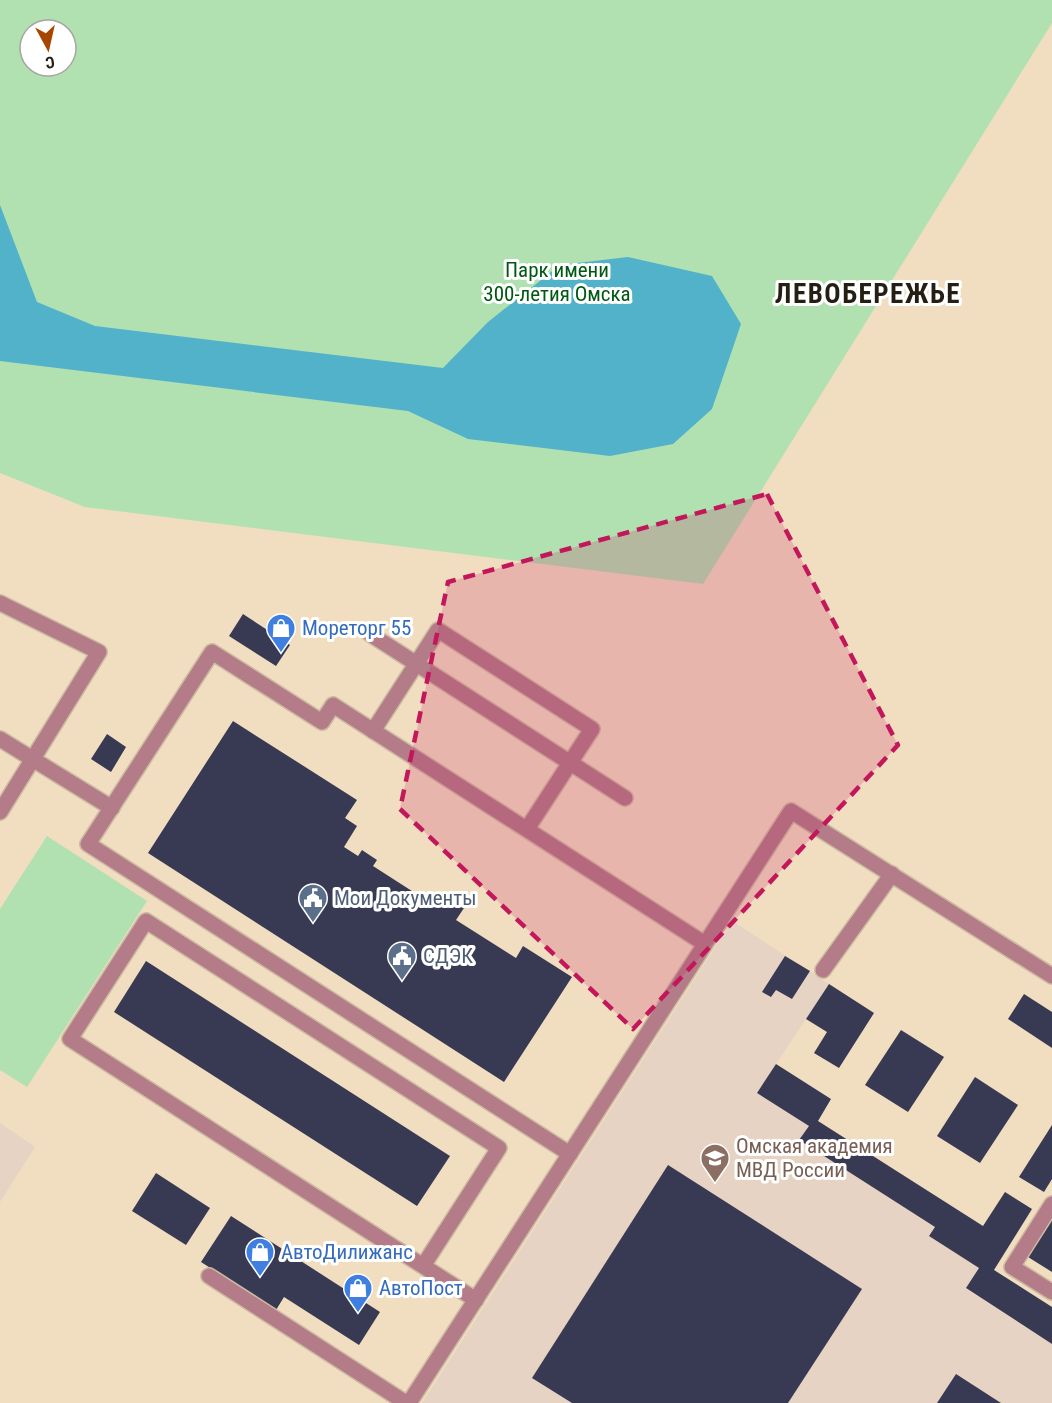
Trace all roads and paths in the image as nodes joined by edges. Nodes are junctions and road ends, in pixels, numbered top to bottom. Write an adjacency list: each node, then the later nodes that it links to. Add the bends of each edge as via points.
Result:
1 (0, 603): 6 (lane, via 99,652)
2 (370, 634): 3 (lane)
3 (416, 664): 4 (lane); 7 (lane); 7 (lane, via 438,630 448,636 592,729)
4 (373, 731): 9 (lane, via 333,705 322,722 212,652); 11 (lane)
5 (0, 739): 6 (lane)
6 (33, 759): 9 (lane); 10 (lane)
7 (570, 763): 8 (lane); 11 (lane)
8 (625, 798)
9 (112, 808): 16 (lane, via 88,844)
10 (0, 812)
11 (527, 829): 13 (lane)
12 (892, 874): 13 (lane, via 791,811); 14 (lane); 15 (lane)
13 (705, 944): 16 (lane)
14 (823, 970)
15 (1052, 976)
16 (570, 1154): 21 (lane)
17 (1052, 1204): 20 (lane, via 1012,1266)
18 (423, 1266): 18 (lane, via 70,1039 146,921 499,1148); 21 (lane)
19 (209, 1276): 22 (lane)
20 (1052, 1292)
21 (476, 1300): 22 (lane)
22 (407, 1403)

